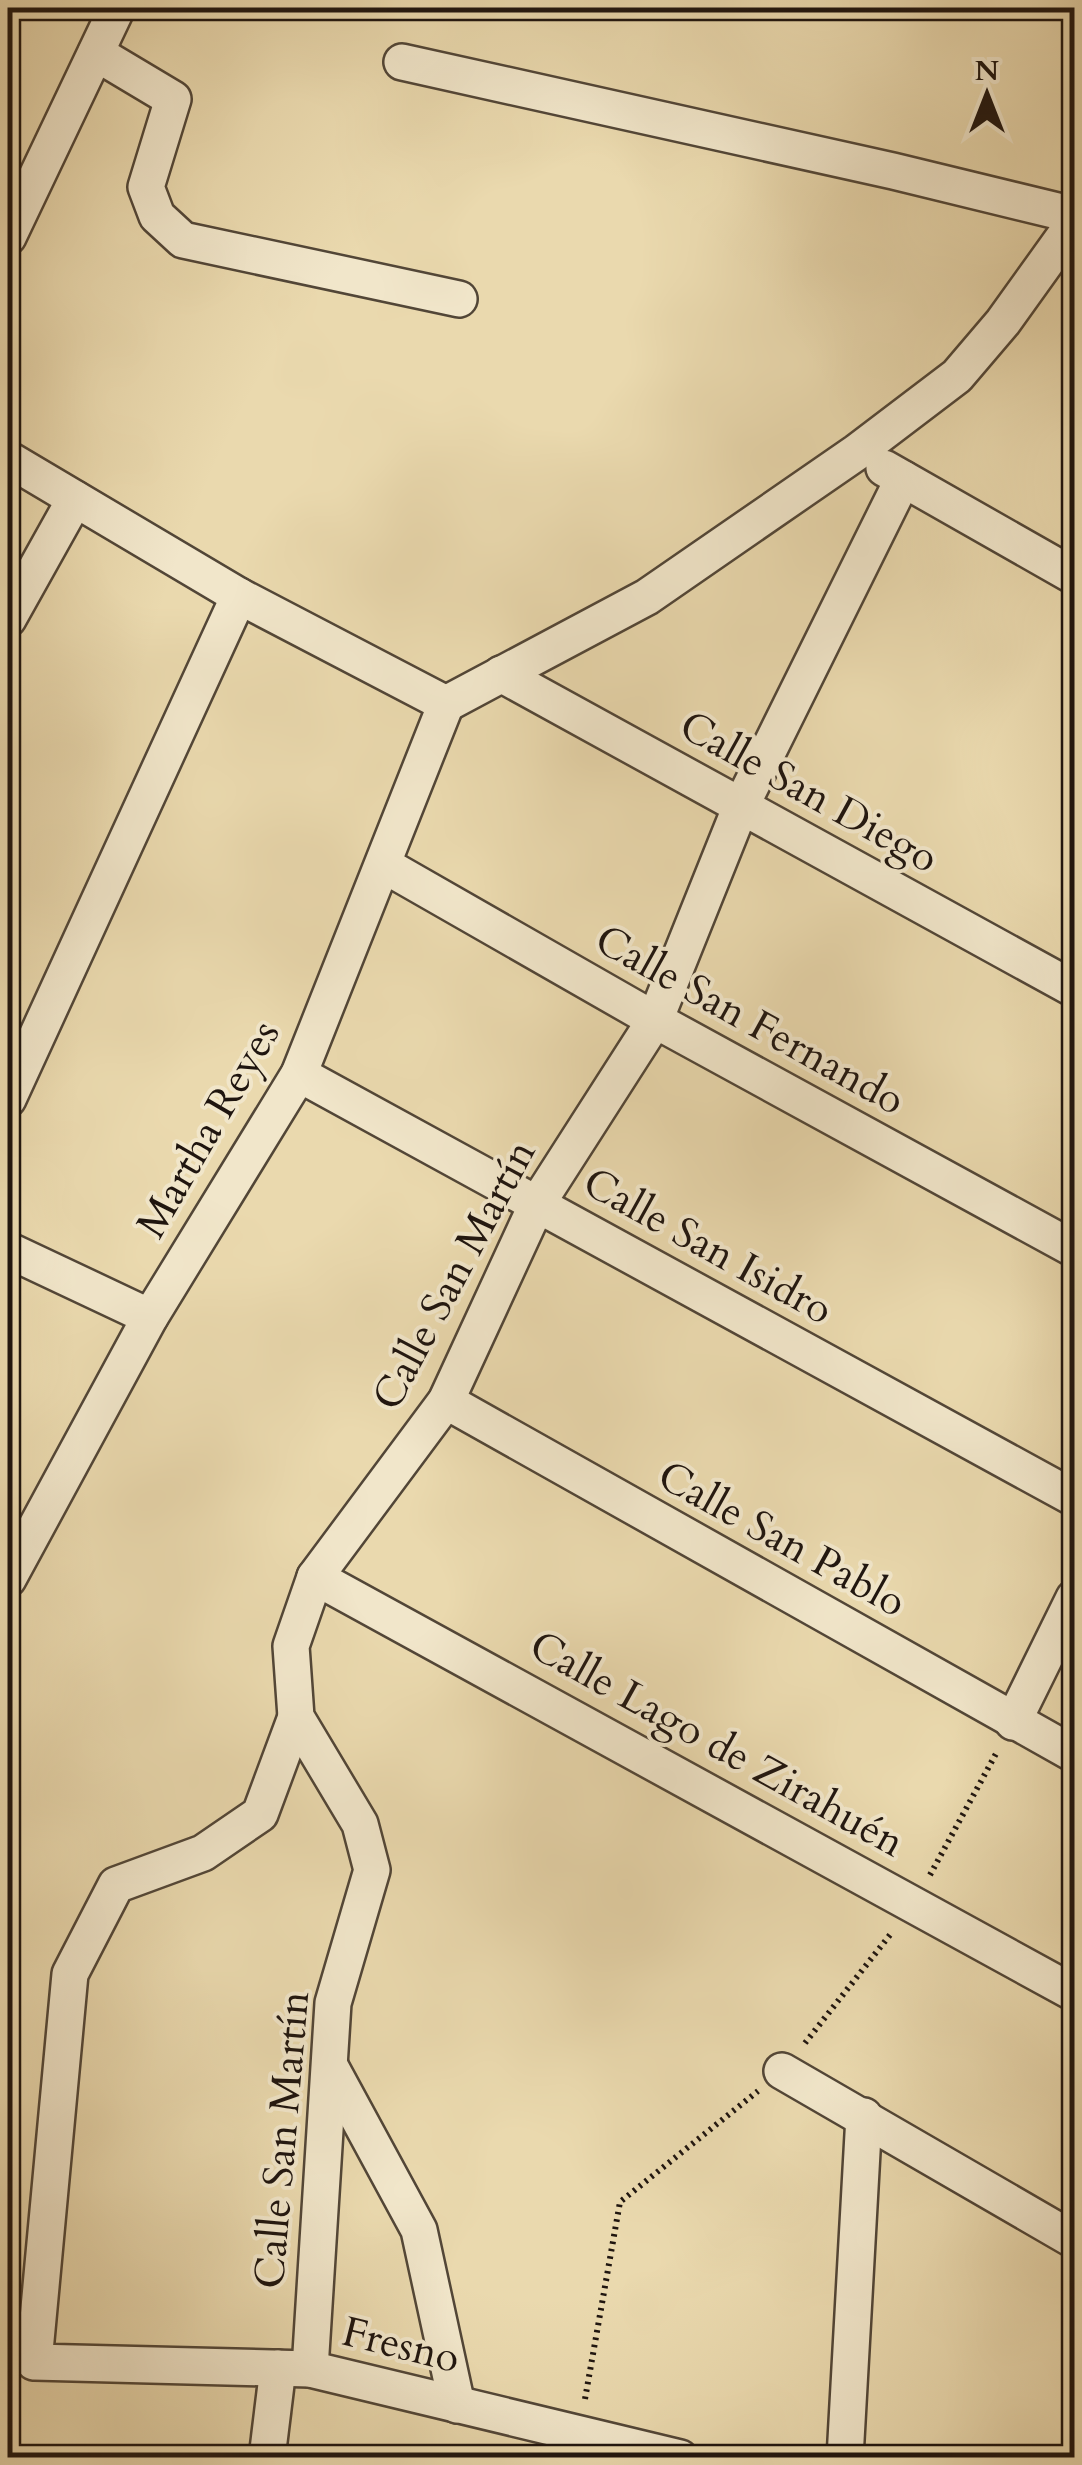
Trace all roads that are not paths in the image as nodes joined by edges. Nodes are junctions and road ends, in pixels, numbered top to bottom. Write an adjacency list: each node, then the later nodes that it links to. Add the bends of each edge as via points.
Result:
1 (117, 8): 2 (street)
2 (96, 53): 5 (street); 6 (street, via 173,98 146,187 157,216 183,240)
3 (402, 62): 4 (street)
4 (1071, 232): 7 (street, via 957,376)
5 (8, 237)
6 (458, 299)
7 (857, 452): 9 (street); 14 (street, via 647,596)
8 (8, 459): 10 (street)
9 (903, 479): 11 (street); 16 (street, Calle San Martín)
10 (75, 499): 12 (street); 13 (street)
11 (1074, 576)
12 (239, 596): 15 (street); 21 (street)
13 (8, 619)
14 (501, 674): 15 (street); 16 (street, Calle San Diego)
15 (446, 704): 17 (street, Martha Reyes)
16 (741, 806): 18 (street, Calle San Diego); 19 (street, Calle San Martín)
17 (384, 866): 19 (street, Calle San Fernando); 20 (street, Martha Reyes)
18 (1074, 989)
19 (655, 1020): 22 (street, Calle San Martín); 23 (street, Calle San Fernando)
20 (299, 1074): 22 (street, Calle San Isidro); 25 (street, Martha Reyes)
21 (8, 1099)
22 (537, 1204): 26 (street, Calle San Martín); 27 (street, Calle San Isidro)
23 (1074, 1249)
24 (8, 1250): 25 (street)
25 (150, 1317): 29 (street, Martha Reyes)
26 (446, 1401): 28 (street, Calle San Martín); 32 (street, Calle San Pablo)
27 (1074, 1498)
28 (316, 1577): 31 (street, Calle San Martín, via 291,1646); 34 (street, Calle Lago de Zirahuén)
29 (8, 1579)
30 (1074, 1598): 32 (street)
31 (296, 1718): 35 (street, Calle San Martín, via 360,1824 372,1870 333,2003); 39 (street, Fresno, via 260,1814 204,1853 116,1885 70,1974 34,2362)
32 (1012, 1722): 33 (street, Calle San Pablo)
33 (1074, 1754)
34 (1074, 1993)
35 (330, 2065): 39 (street, Calle San Martín); 40 (street, via 419,2230)
36 (782, 2072): 37 (street)
37 (864, 2116): 38 (street); 44 (street)
38 (1074, 2240)
39 (294, 2368): 40 (street, Fresno); 42 (street, Calle San Martín)
40 (458, 2405): 41 (street, Fresno)
41 (576, 2446): 43 (street, Fresno)
42 (268, 2458)
43 (680, 2458)
44 (845, 2458)

